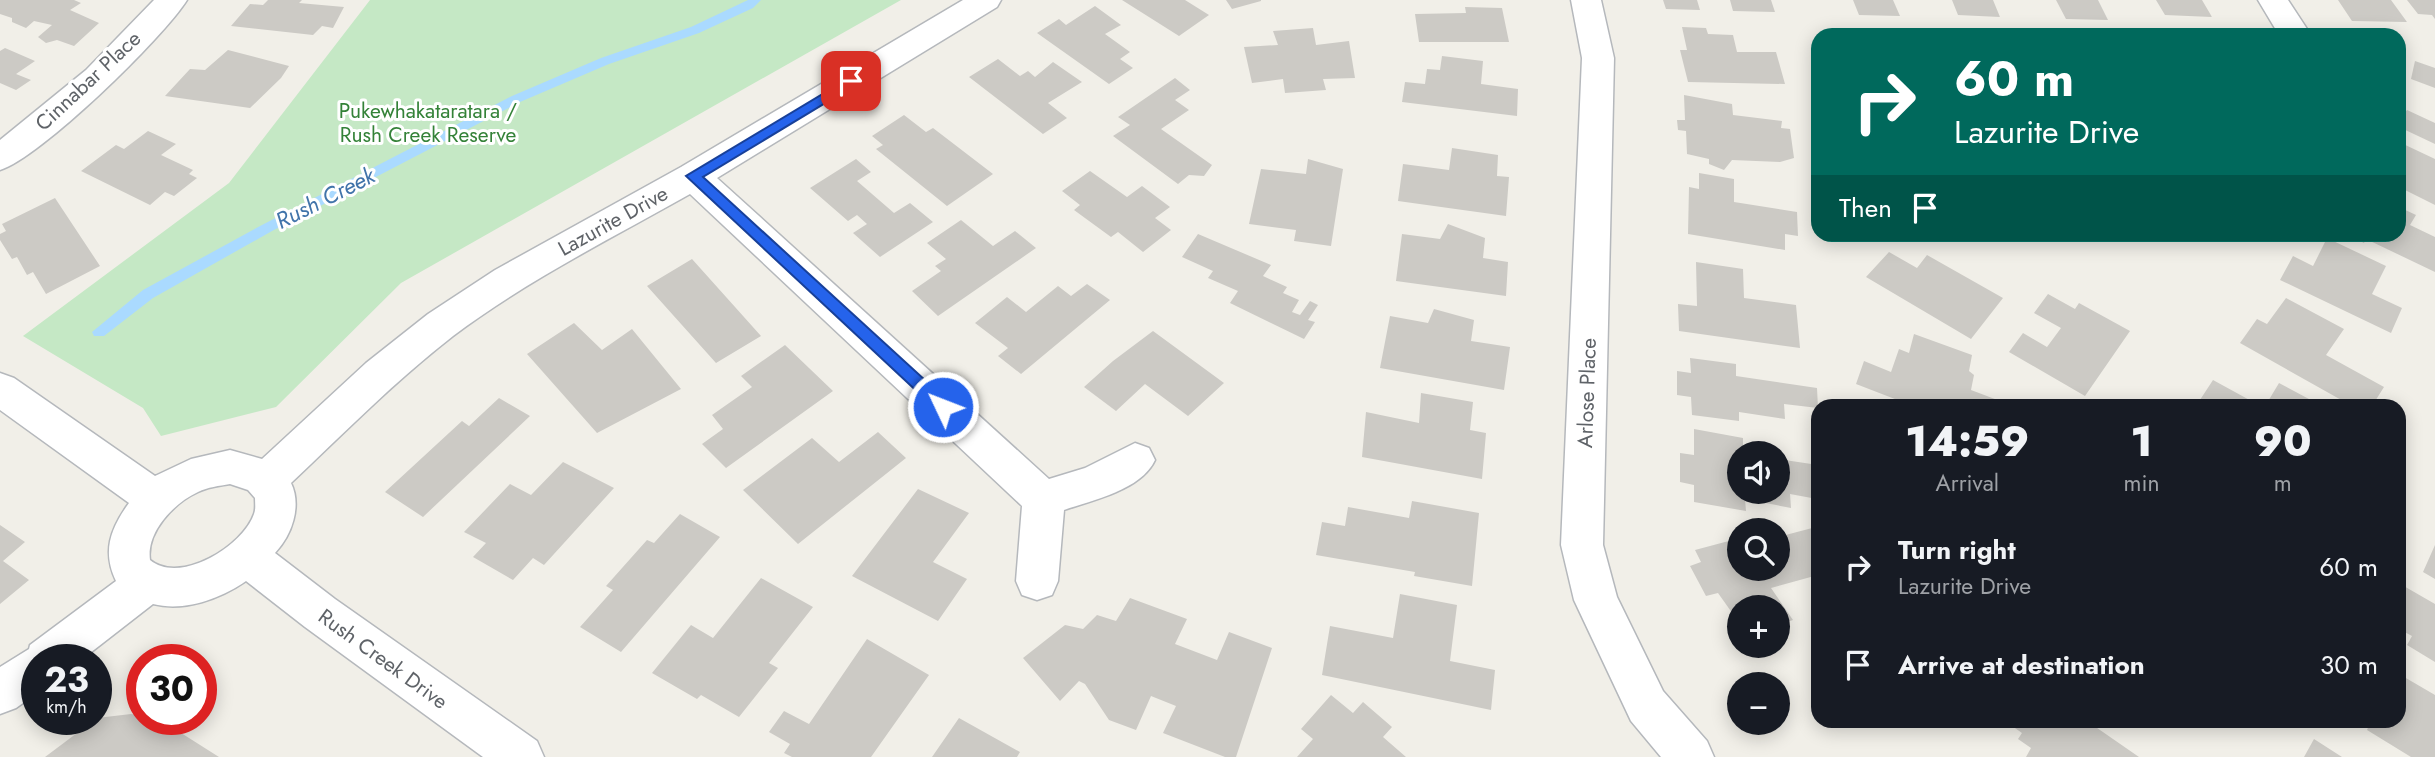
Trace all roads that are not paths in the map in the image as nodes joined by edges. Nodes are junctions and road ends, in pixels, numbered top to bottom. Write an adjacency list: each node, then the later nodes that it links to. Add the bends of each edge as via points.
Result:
1 (172, 0): 6 (street, Cinnabar Place, via 97,78)
2 (986, 0): 7 (street, Lazurite Drive)
3 (1586, 0): 20 (street, Arlose Place, via 1598,58 1582,545 1597,600 1647,706)
4 (2273, 0): 5 (street)
5 (2291, 28)
6 (0, 158)
7 (693, 176): 10 (street, Lazurite Drive, via 508,280 441,326 380,374); 12 (street)
8 (0, 389): 11 (street)
9 (1135, 460): 12 (street, via 1097,481)
10 (268, 479): 11 (street, via 251,469 217,469 178,482); 13 (street, via 277,495 276,514 266,536)
11 (155, 499): 15 (street, via 136,522 127,547 131,568)
12 (1044, 499): 14 (street)
13 (248, 557): 15 (street, via 196,586 169,588); 19 (street, Rush Creek Drive)
14 (1037, 581)
15 (147, 583): 16 (street)
16 (67, 644)
17 (21, 678): 18 (street)
18 (0, 693)
19 (521, 757)
20 (1691, 757)

